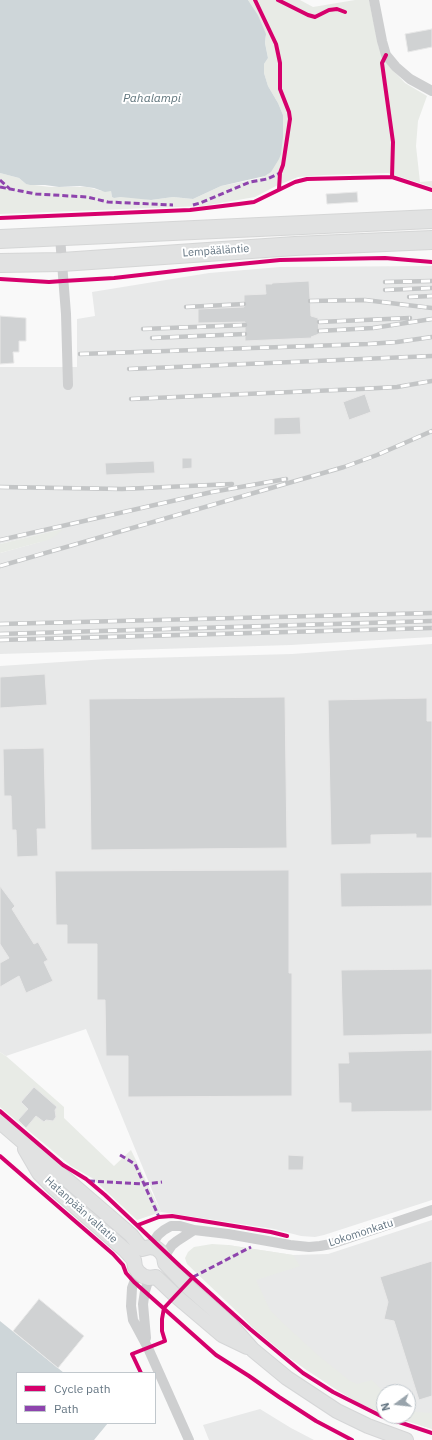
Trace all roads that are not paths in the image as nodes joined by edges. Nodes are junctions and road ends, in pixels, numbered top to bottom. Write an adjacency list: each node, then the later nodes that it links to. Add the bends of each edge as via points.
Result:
1 (374, 0): 2 (street, via 386,55 410,79)
2 (432, 92)
3 (432, 219): 5 (highway, Lempääläntie)
4 (0, 229): 5 (highway, via 160,221 207,222)
5 (234, 229): 6 (highway, Lempääläntie)
6 (60, 237): 7 (highway, Lempääläntie); 9 (street)
7 (0, 239)
8 (432, 240): 9 (highway, Lempääläntie, via 295,246)
9 (62, 262): 10 (highway, Lempääläntie); 11 (street)
10 (0, 264)
11 (68, 385)
12 (0, 1122): 13 (main road, Hatanpään valtatie)
13 (18, 1138): 16 (main road, Hatanpään valtatie); 18 (main road, Hatanpään valtatie, via 39,1172 103,1230)
14 (432, 1210): 15 (street, Lokomonkatu, via 331,1244 309,1247)
15 (194, 1230): 16 (street, Lokomonkatu, via 171,1226); 17 (street, via 172,1245)
16 (146, 1248): 17 (main road, Hatanpään valtatie, via 156,1248); 18 (street, via 136,1255)
17 (165, 1260): 18 (street, via 161,1274); 19 (main road, Hatanpään valtatie)
18 (144, 1272): 19 (main road, Hatanpään valtatie, via 222,1335); 20 (street, via 132,1288 131,1306 134,1320)
19 (253, 1350): 21 (main road, Hatanpään valtatie, via 287,1378 337,1411)
20 (189, 1440)
21 (406, 1440)

